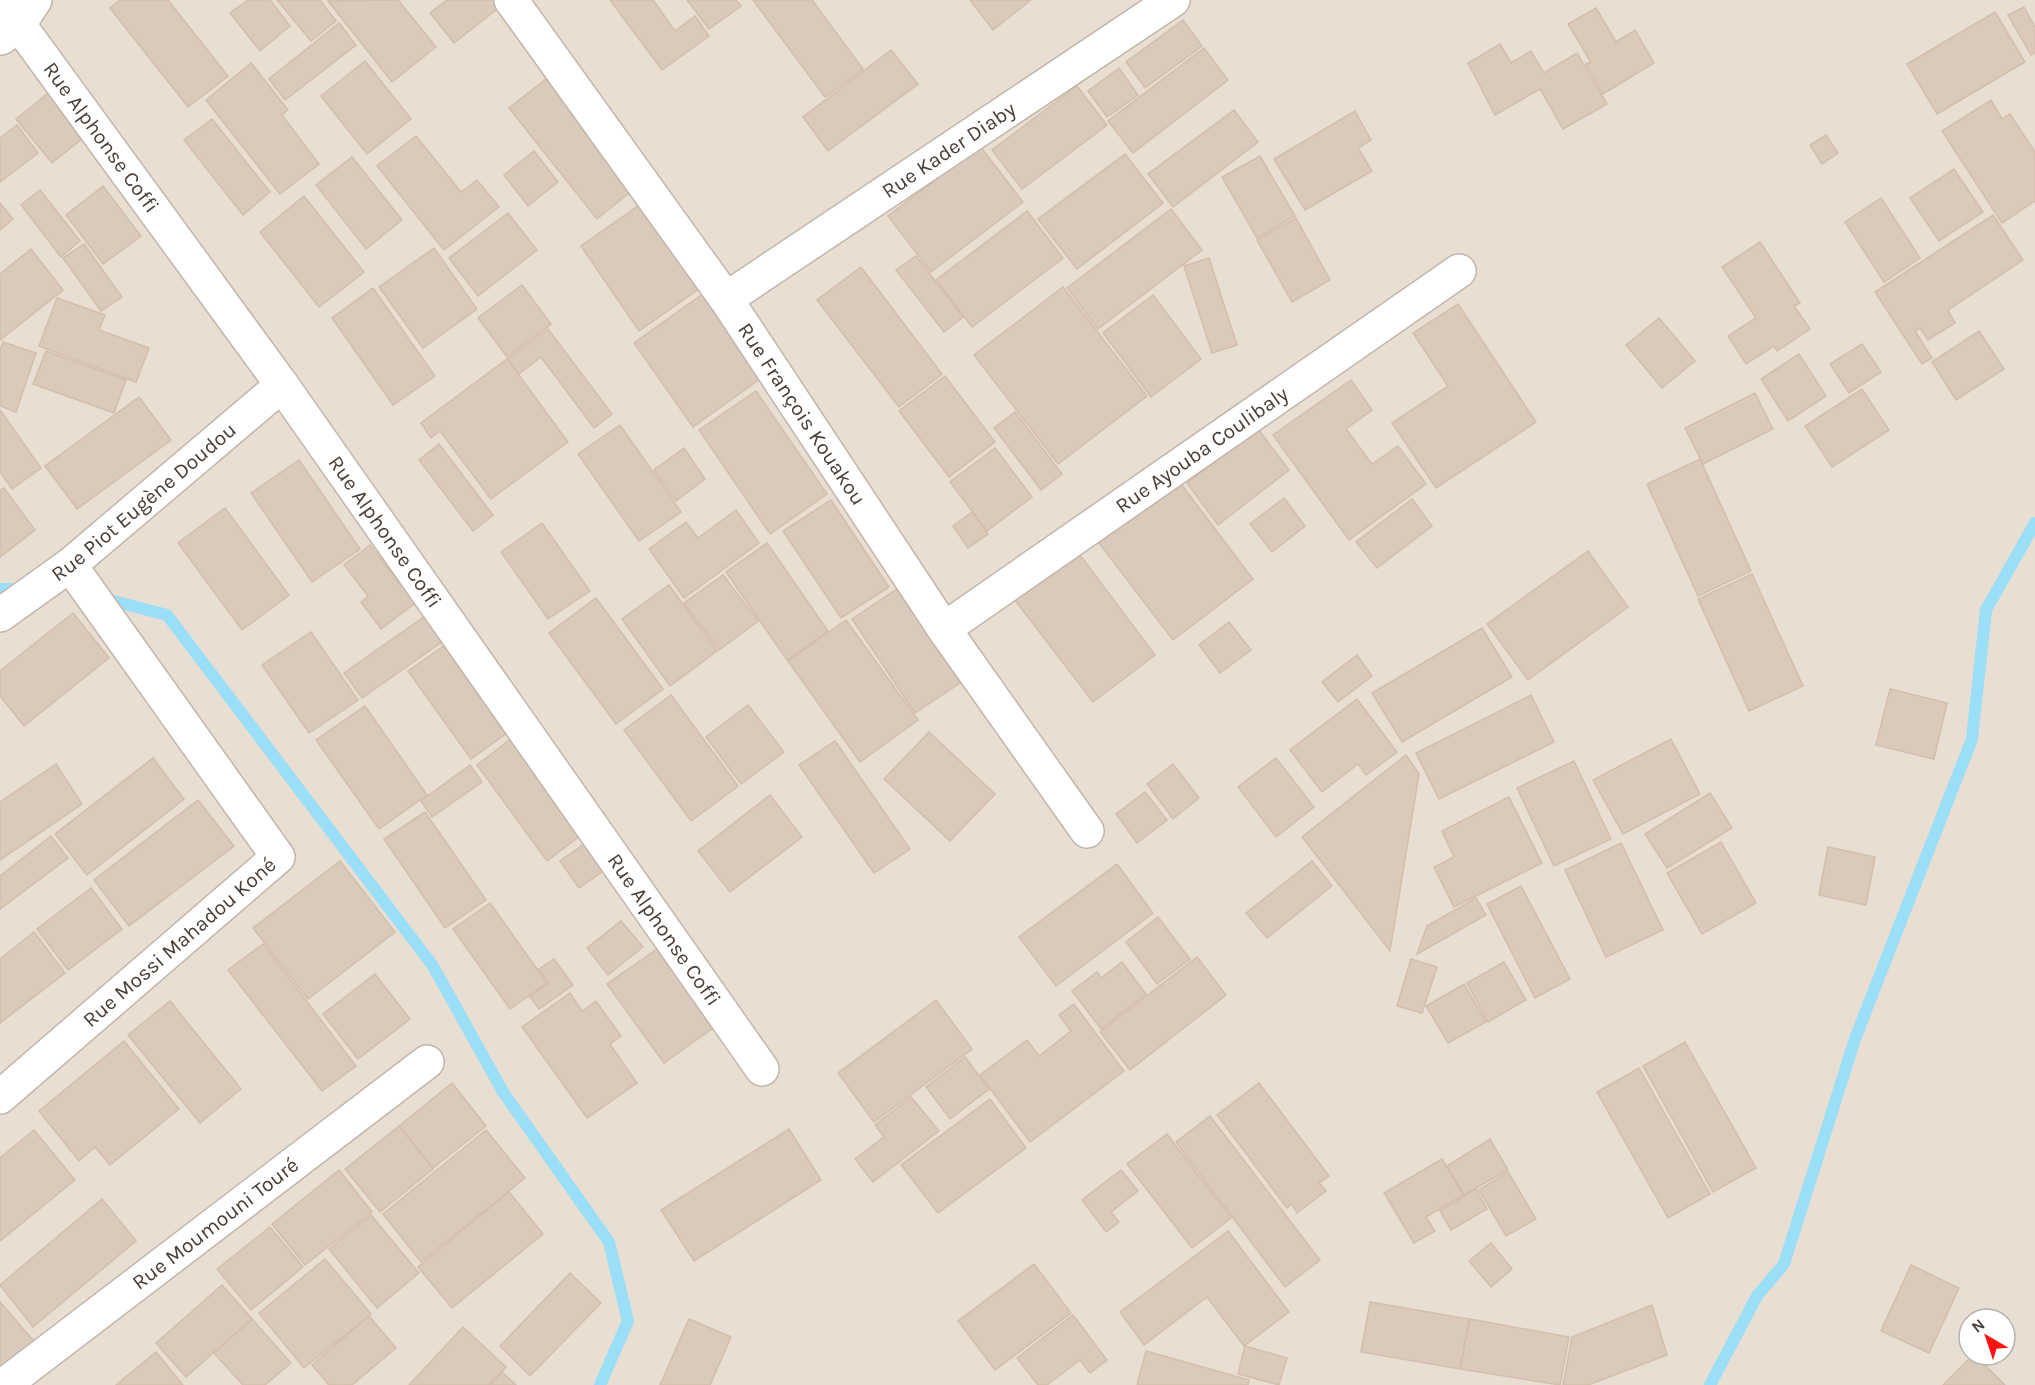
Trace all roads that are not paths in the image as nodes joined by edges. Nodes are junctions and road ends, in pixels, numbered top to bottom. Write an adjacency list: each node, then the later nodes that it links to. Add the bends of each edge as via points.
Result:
1 (511, 0): 5 (street, Rue François Kouakou)
2 (1173, 0): 5 (street, Rue Kader Diaby)
3 (13, 16): 6 (street, Rue Alphonse Coffi)
4 (1460, 271): 9 (street, Rue Ayouba Coulibaly)
5 (726, 299): 9 (street, Rue François Kouakou)
6 (282, 385): 7 (street, Rue Piot Eugène Doudou); 12 (street, Rue Alphonse Coffi)
7 (70, 565): 8 (street, Rue Piot Eugène Doudou); 13 (street, Rue Mossi Mahadou Koné, via 278,857)
8 (0, 615)
9 (944, 629): 10 (street, Rue François Kouakou)
10 (1087, 831)
11 (427, 1062): 14 (street, Rue Moumouni Touré)
12 (762, 1069)
13 (0, 1097)
14 (4, 1385)

